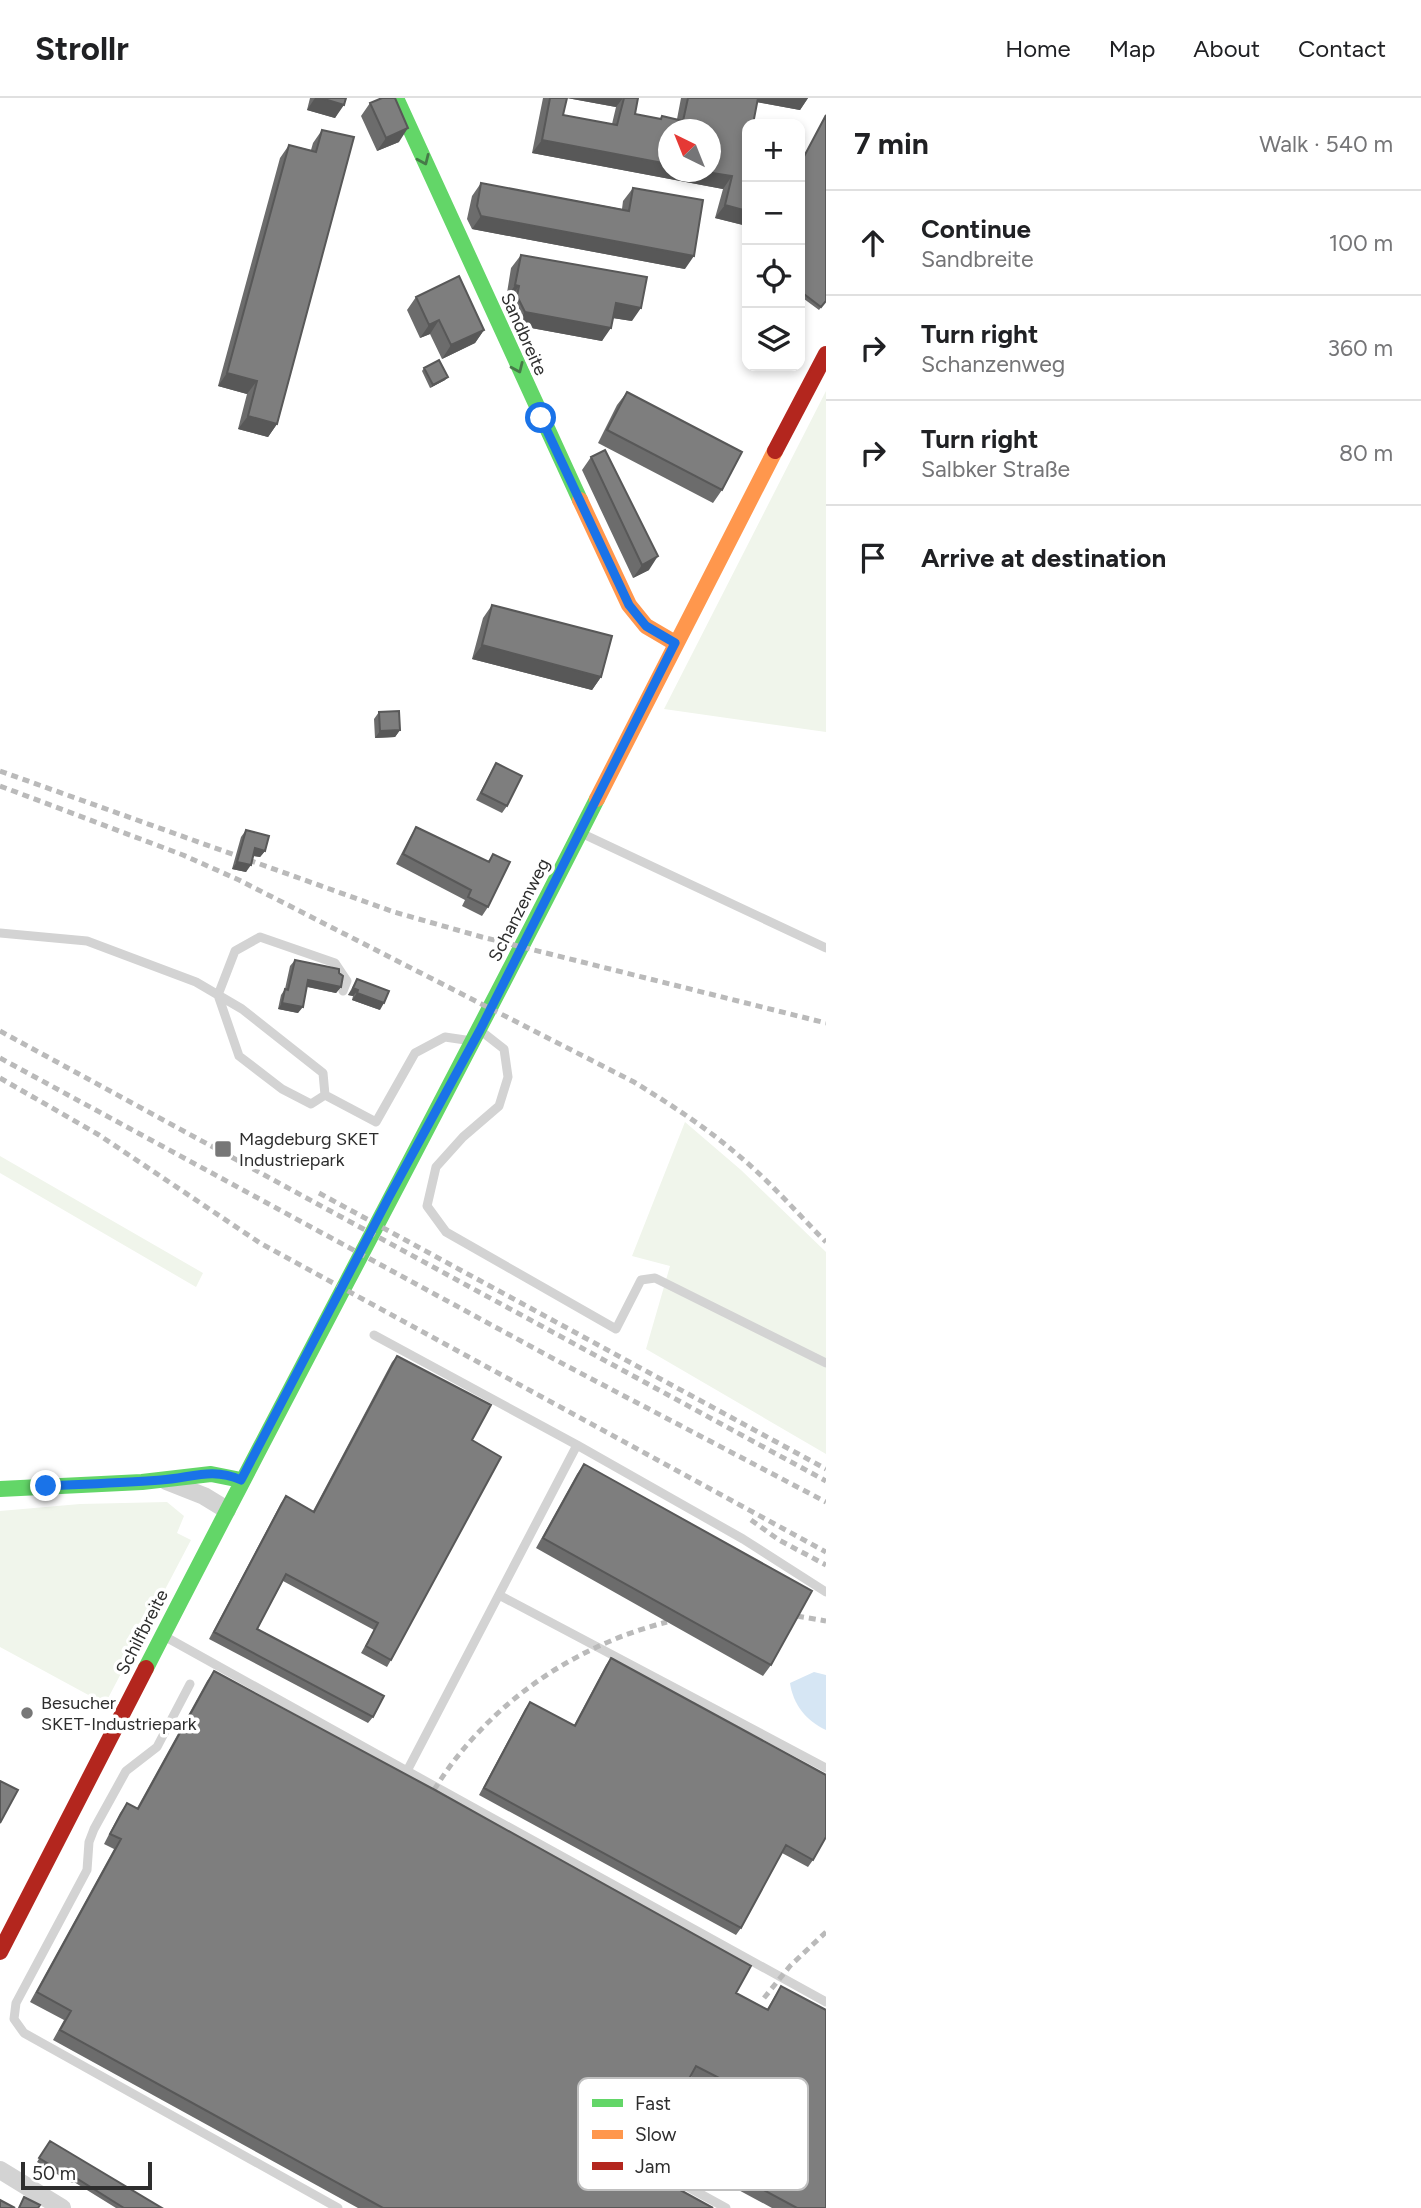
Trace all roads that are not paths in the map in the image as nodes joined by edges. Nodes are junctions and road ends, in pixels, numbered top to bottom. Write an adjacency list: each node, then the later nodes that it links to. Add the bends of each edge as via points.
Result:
1 (396, 98): 3 (main road, Sandbreite, one-way to 3, via 629,605 646,626)
2 (826, 354): 3 (main road, Schanzenweg)
3 (675, 643): 4 (main road, Schanzenweg)
4 (579, 832): 6 (lane); 9 (main road, Schanzenweg)
5 (0, 933): 8 (lane, via 87,941 196,982)
6 (826, 948)
7 (343, 991): 8 (lane, via 347,981 335,963 260,937 235,951)
8 (218, 995): 10 (lane, via 323,1073); 10 (lane, via 239,1056 282,1089 311,1104)
9 (477, 1036): 10 (lane, via 445,1037 415,1053 376,1122); 12 (lane, via 504,1049 508,1077 499,1106 436,1167 427,1206 446,1232 616,1329 641,1280 655,1278); 15 (main road, Schanzenweg)
10 (325, 1095)
11 (374, 1335): 13 (lane)
12 (826, 1363)
13 (577, 1445): 18 (lane); 19 (lane)
14 (163, 1480): 15 (main road, via 225,1473); 16 (main road); 17 (street)
15 (241, 1480): 17 (main road, Schilfbreite)
16 (0, 1489)
17 (226, 1510): 20 (main road, Schilfbreite)
18 (826, 1592)
19 (499, 1595): 22 (lane); 23 (lane)
20 (162, 1635): 23 (lane); 24 (main road, Schilfbreite)
21 (190, 1684): 29 (lane, via 157,1747 126,1771 93,1829 87,1870 16,2003 14,2020 24,2033)
22 (826, 1768)
23 (407, 1771): 25 (lane)
24 (0, 1952)
25 (826, 2003)
26 (0, 2170): 28 (street)
27 (693, 2190): 30 (lane)
28 (62, 2208)
29 (338, 2208)
30 (726, 2208)

